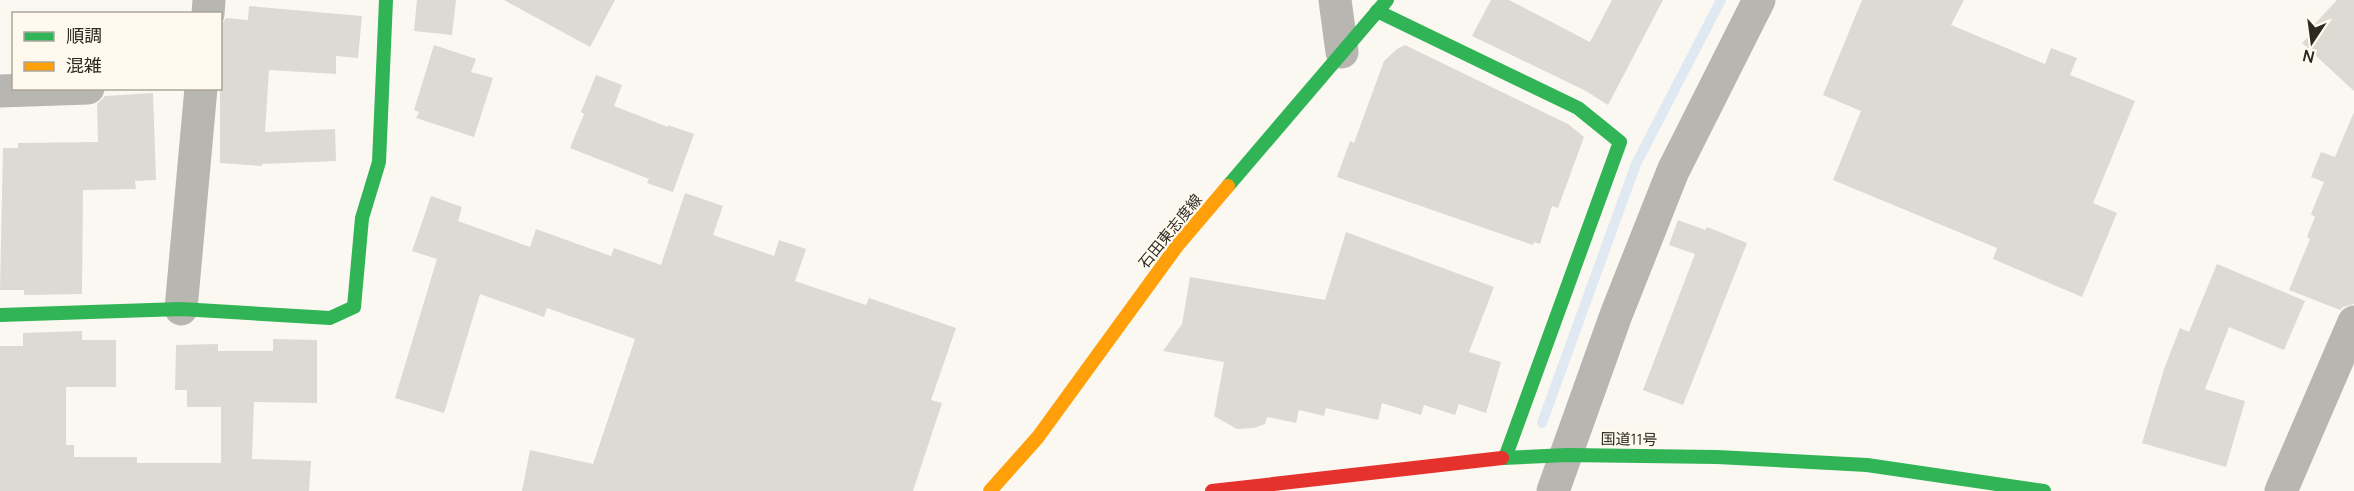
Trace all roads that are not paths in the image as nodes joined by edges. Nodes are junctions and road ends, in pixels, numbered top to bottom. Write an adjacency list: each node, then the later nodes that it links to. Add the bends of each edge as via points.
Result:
1 (386, 0): 10 (main road, via 379,162 362,218 354,307 330,318)
2 (1335, 0): 6 (street)
3 (1386, 0): 5 (main road, 石田東志度線)
4 (1759, 0): 13 (street, via 1673,171)
5 (1377, 11): 6 (main road, 石田東志度線); 14 (main road, via 1578,108 1620,142)
6 (1342, 52): 15 (main road, 石田東志度線, via 1177,246 1038,437)
7 (44, 90): 9 (street)
8 (201, 90): 10 (street)
9 (0, 92)
10 (181, 309): 11 (main road)
11 (0, 315)
12 (2354, 322): 19 (street)
13 (1566, 455): 14 (main road, 国道11号); 17 (street); 18 (main road, 国道11号, via 1868,465)
14 (1505, 458): 16 (main road, 国道11号)
15 (990, 491)
16 (1212, 491)
17 (1553, 491)
18 (2044, 491)
19 (2281, 491)

